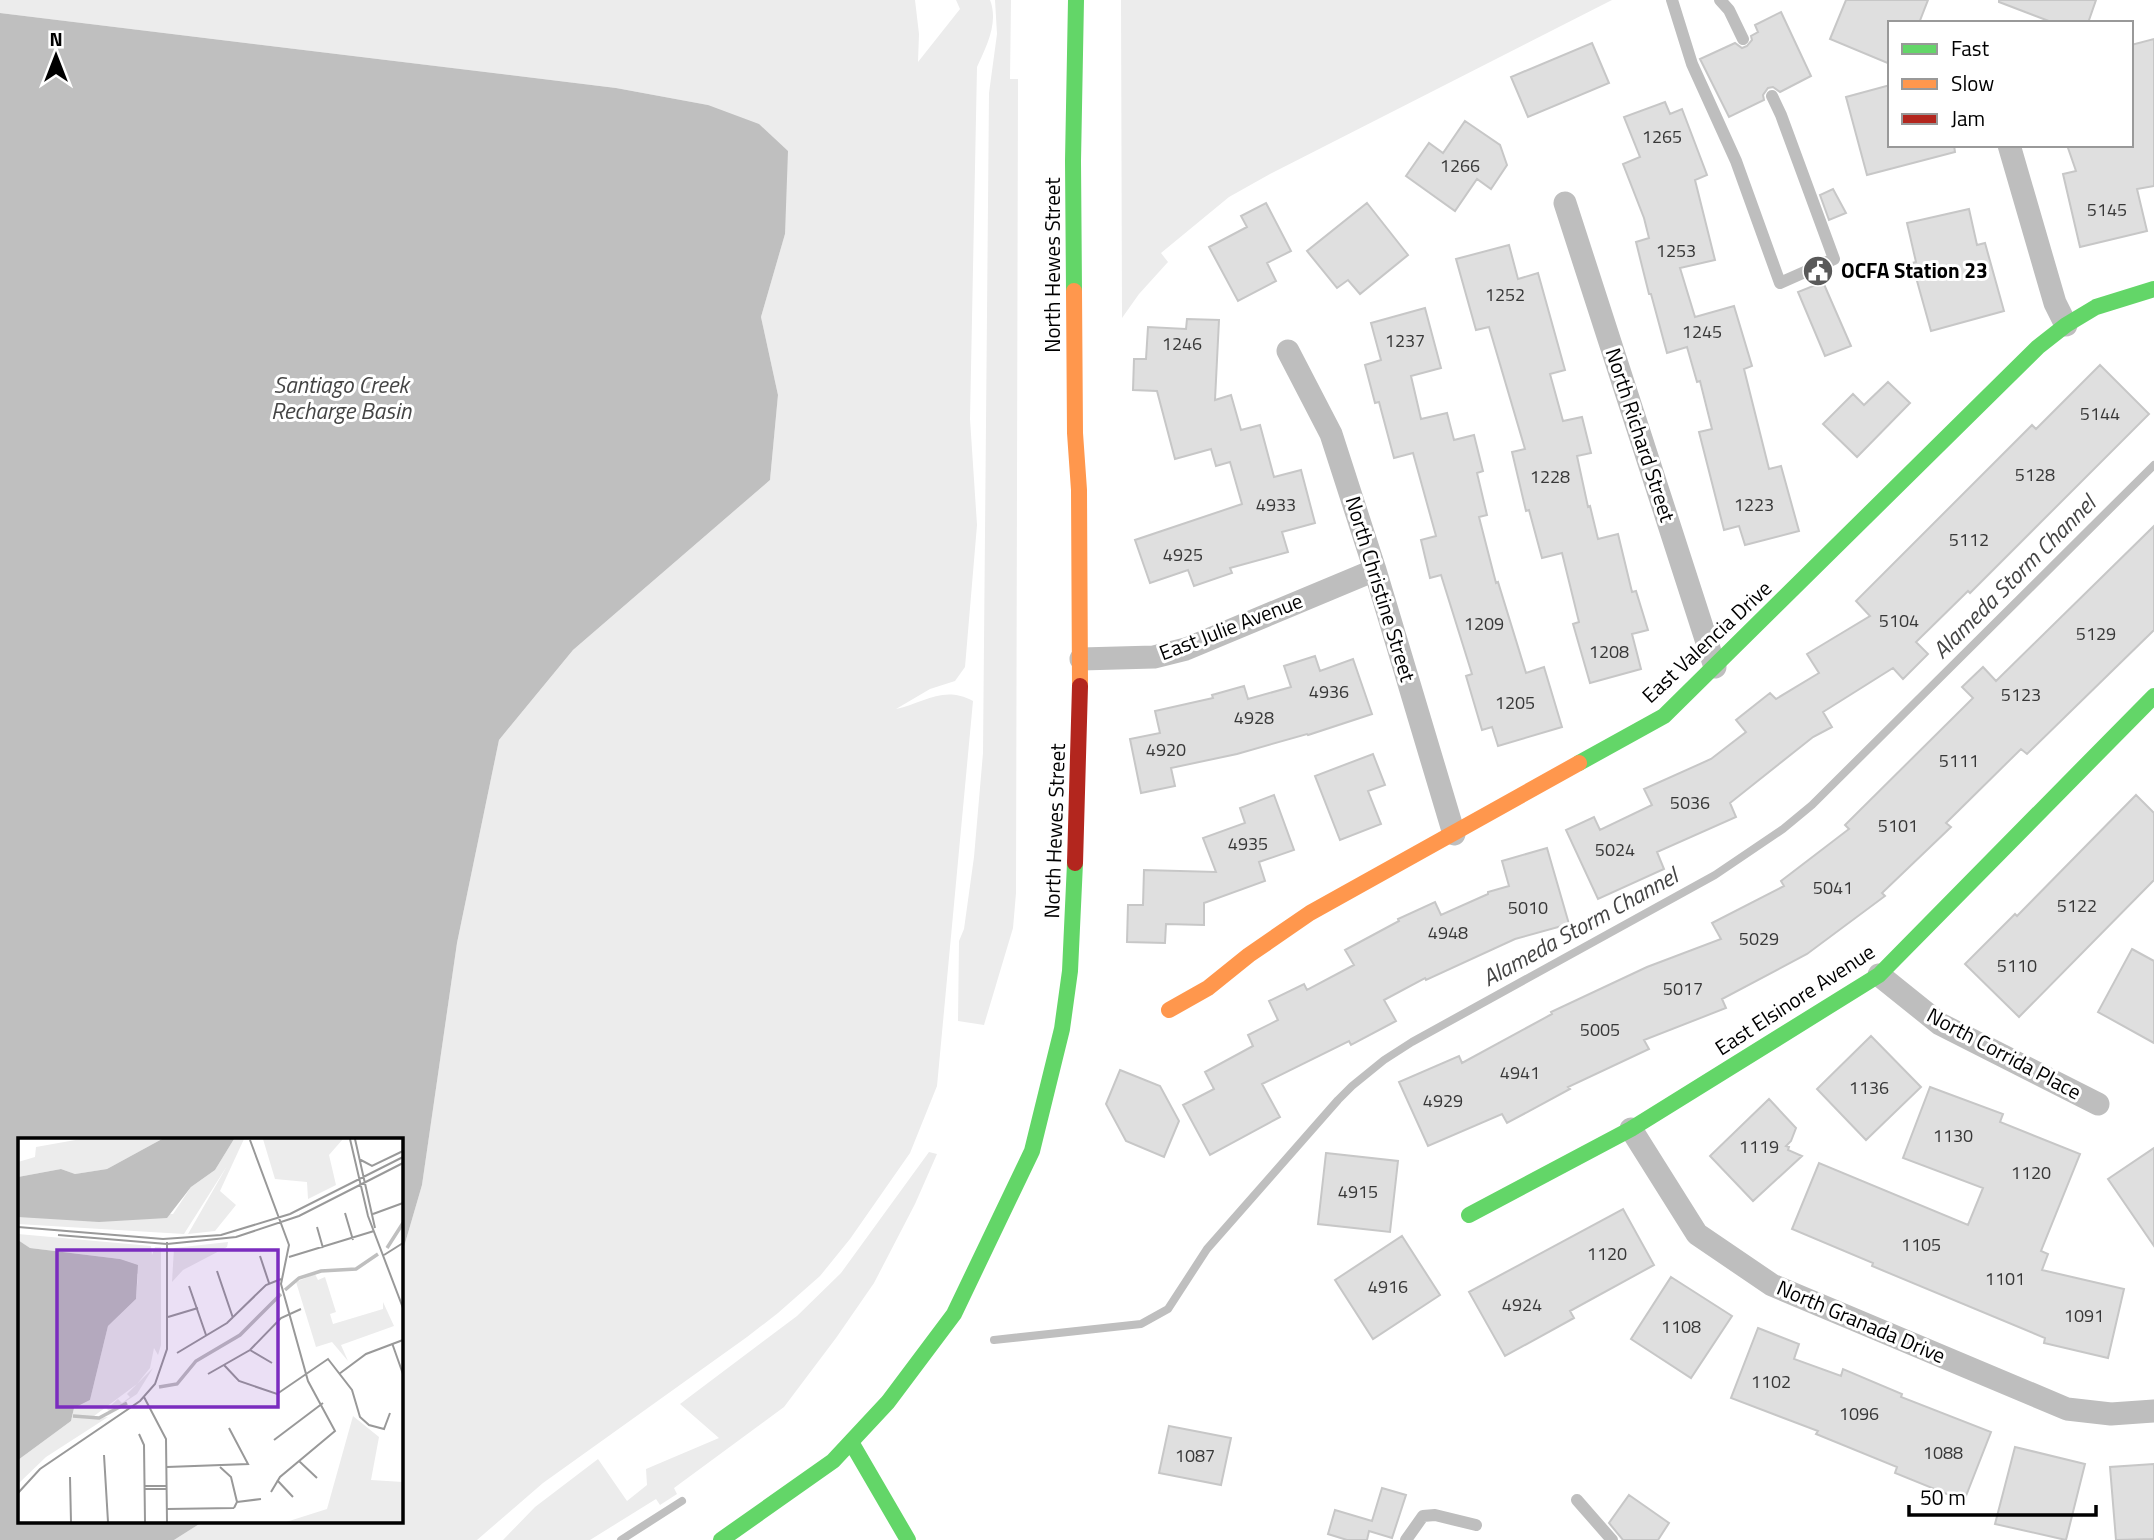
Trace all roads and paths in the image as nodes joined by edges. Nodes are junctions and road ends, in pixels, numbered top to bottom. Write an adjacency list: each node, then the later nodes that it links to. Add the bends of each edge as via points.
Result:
1 (1076, 0): 12 (street, North Hewes Street, via 1075,433)
2 (1672, 0): 5 (lane, via 1692,64 1736,161 1780,283 1834,259)
3 (1720, 0): 4 (lane)
4 (1743, 39)
5 (1772, 96)
6 (2010, 147): 9 (street, via 2055,303)
7 (1565, 203): 13 (street, North Richard Street)
8 (2154, 289): 9 (street, East Valencia Drive, via 2096,307)
9 (2066, 325): 13 (street, East Valencia Drive, via 2038,347)
10 (1288, 351): 11 (street, North Christine Street, via 1332,434)
11 (1375, 570): 12 (street, East Julie Avenue, via 1186,649 1154,657); 15 (street, North Christine Street)
12 (1081, 659): 22 (street, North Hewes Street, via 1070,971 1062,1029 1032,1151 954,1314 888,1402)
13 (1715, 667): 15 (street, East Valencia Drive, via 1664,716)
14 (2154, 696): 16 (street, East Elsinore Avenue)
15 (1454, 834): 17 (street, East Valencia Drive, via 1310,913 1208,988)
16 (1879, 975): 18 (street, North Corrida Place, via 1940,1024); 19 (street, East Elsinore Avenue)
17 (1169, 1010)
18 (2098, 1104)
19 (1631, 1129): 20 (street, East Elsinore Avenue); 21 (street, North Granada Drive, via 1697,1234 1772,1285 2067,1409 2112,1414)
20 (1469, 1215)
21 (2154, 1410)
22 (851, 1442): 25 (street, North Hewes Street, via 818,1473); 26 (street)
23 (1577, 1500): 28 (lane)
24 (1476, 1525): 27 (lane, via 1423,1516)
25 (721, 1540)
26 (908, 1540)
27 (1406, 1540)
28 (1612, 1540)

